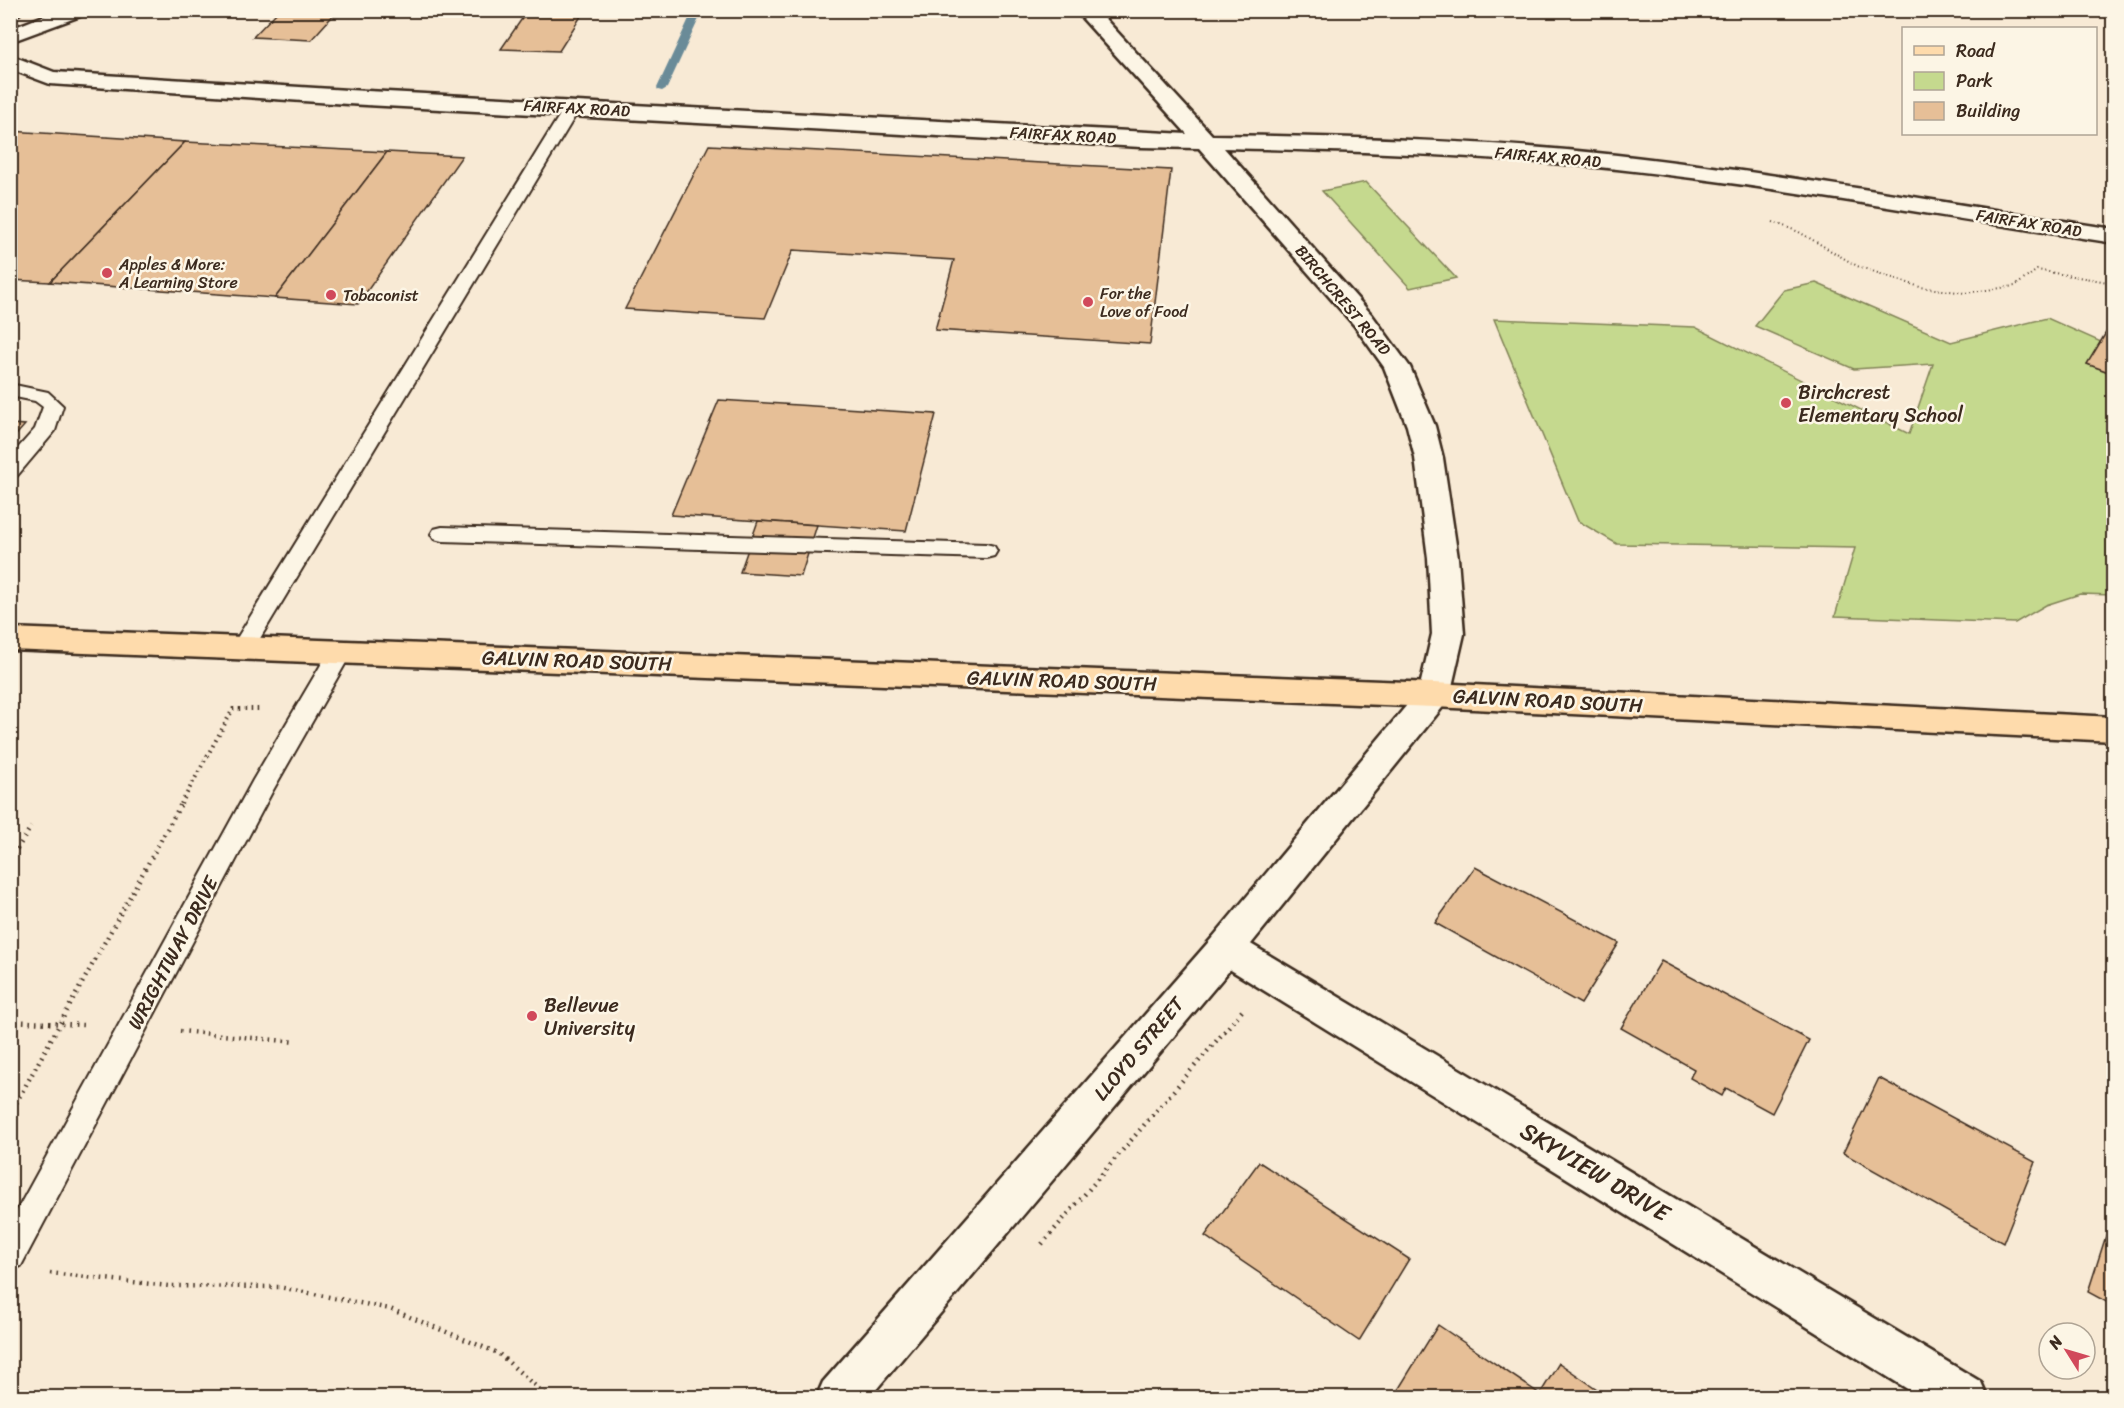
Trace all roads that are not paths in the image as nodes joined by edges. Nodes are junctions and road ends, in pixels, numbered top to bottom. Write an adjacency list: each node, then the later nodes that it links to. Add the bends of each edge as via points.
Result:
1 (79, 10): 3 (street)
2 (1085, 10): 6 (street, BIRCHCREST ROAD)
3 (10, 36)
4 (10, 62): 5 (street, FAIRFAX ROAD, via 50,78)
5 (572, 108): 6 (street, FAIRFAX ROAD); 13 (lane)
6 (1206, 142): 7 (street, FAIRFAX ROAD, via 1404,145 1616,162); 15 (street, BIRCHCREST ROAD, via 1363,320 1397,367 1411,396 1429,458 1443,558 1448,634)
7 (2114, 236)
8 (10, 390): 9 (lane, via 41,396 53,406 45,430)
9 (10, 471)
10 (442, 534): 11 (lane)
11 (986, 551)
12 (10, 639): 13 (main road, GALVIN ROAD SOUTH)
13 (242, 649): 14 (main road, GALVIN ROAD SOUTH)
14 (340, 652): 15 (main road, GALVIN ROAD SOUTH); 18 (lane, WRIGHTWAY DRIVE, via 262,787)
15 (1434, 695): 16 (main road, GALVIN ROAD SOUTH); 17 (street, LLOYD STREET)
16 (2114, 729)
17 (1226, 948): 19 (street, LLOYD STREET); 20 (street, SKYVIEW DRIVE)
18 (10, 1255)
19 (839, 1398)
20 (1965, 1398)

